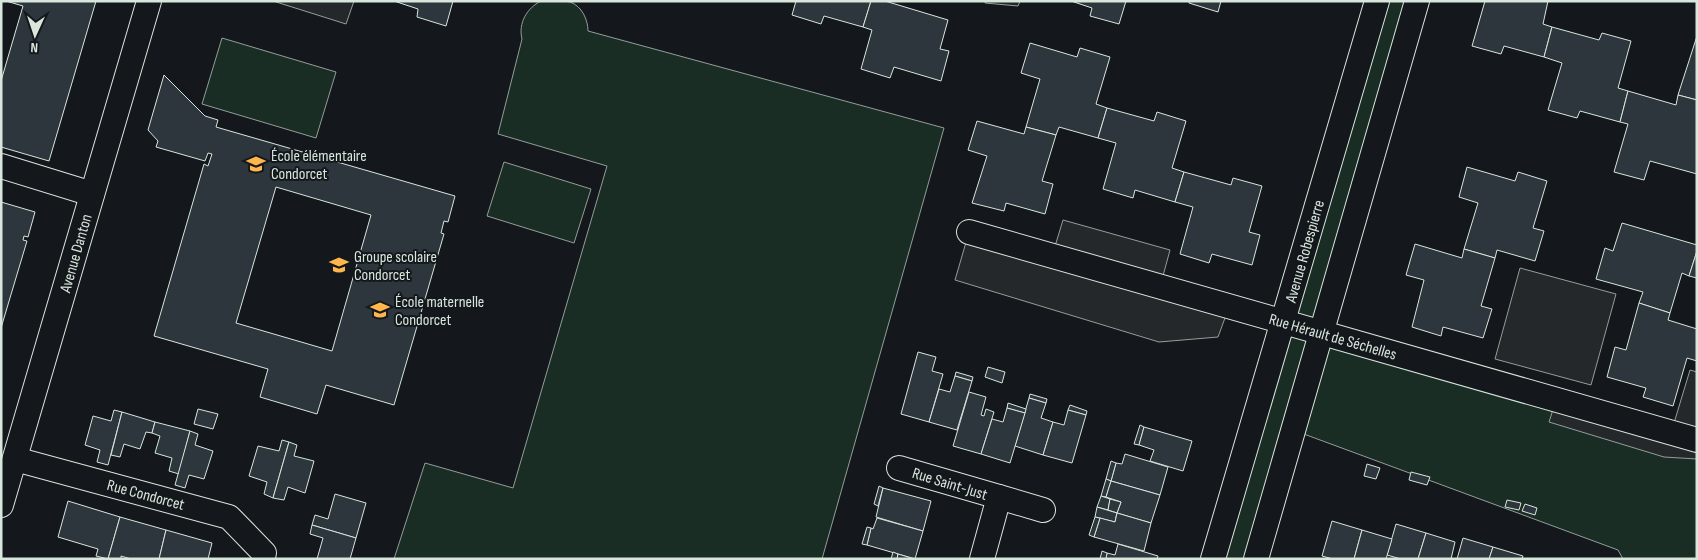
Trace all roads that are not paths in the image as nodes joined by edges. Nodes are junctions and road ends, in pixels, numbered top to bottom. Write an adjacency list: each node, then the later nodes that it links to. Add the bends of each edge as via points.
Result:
1 (149, 1): 5 (street, Avenue Danton)
2 (1377, 1): 7 (street, Avenue Robespierre)
3 (1417, 1): 8 (street)
4 (1, 166): 5 (street)
5 (92, 194): 10 (street, Avenue Danton)
6 (969, 232): 7 (street, Rue Hérault de Séchelles)
7 (1283, 322): 8 (street, Rue Hérault de Séchelles); 17 (street, Avenue Robespierre)
8 (1321, 333): 9 (street, Rue Hérault de Séchelles); 18 (street)
9 (1697, 440)
10 (15, 459): 13 (street, Avenue Danton); 15 (street, Rue Condorcet, via 230,517)
11 (899, 468): 12 (street, Rue Saint-Just)
12 (999, 498): 14 (street); 16 (street, Rue Saint-Just)
13 (1, 505)
14 (1043, 510)
15 (264, 553)
16 (982, 559)
17 (1213, 559)
18 (1256, 559)

